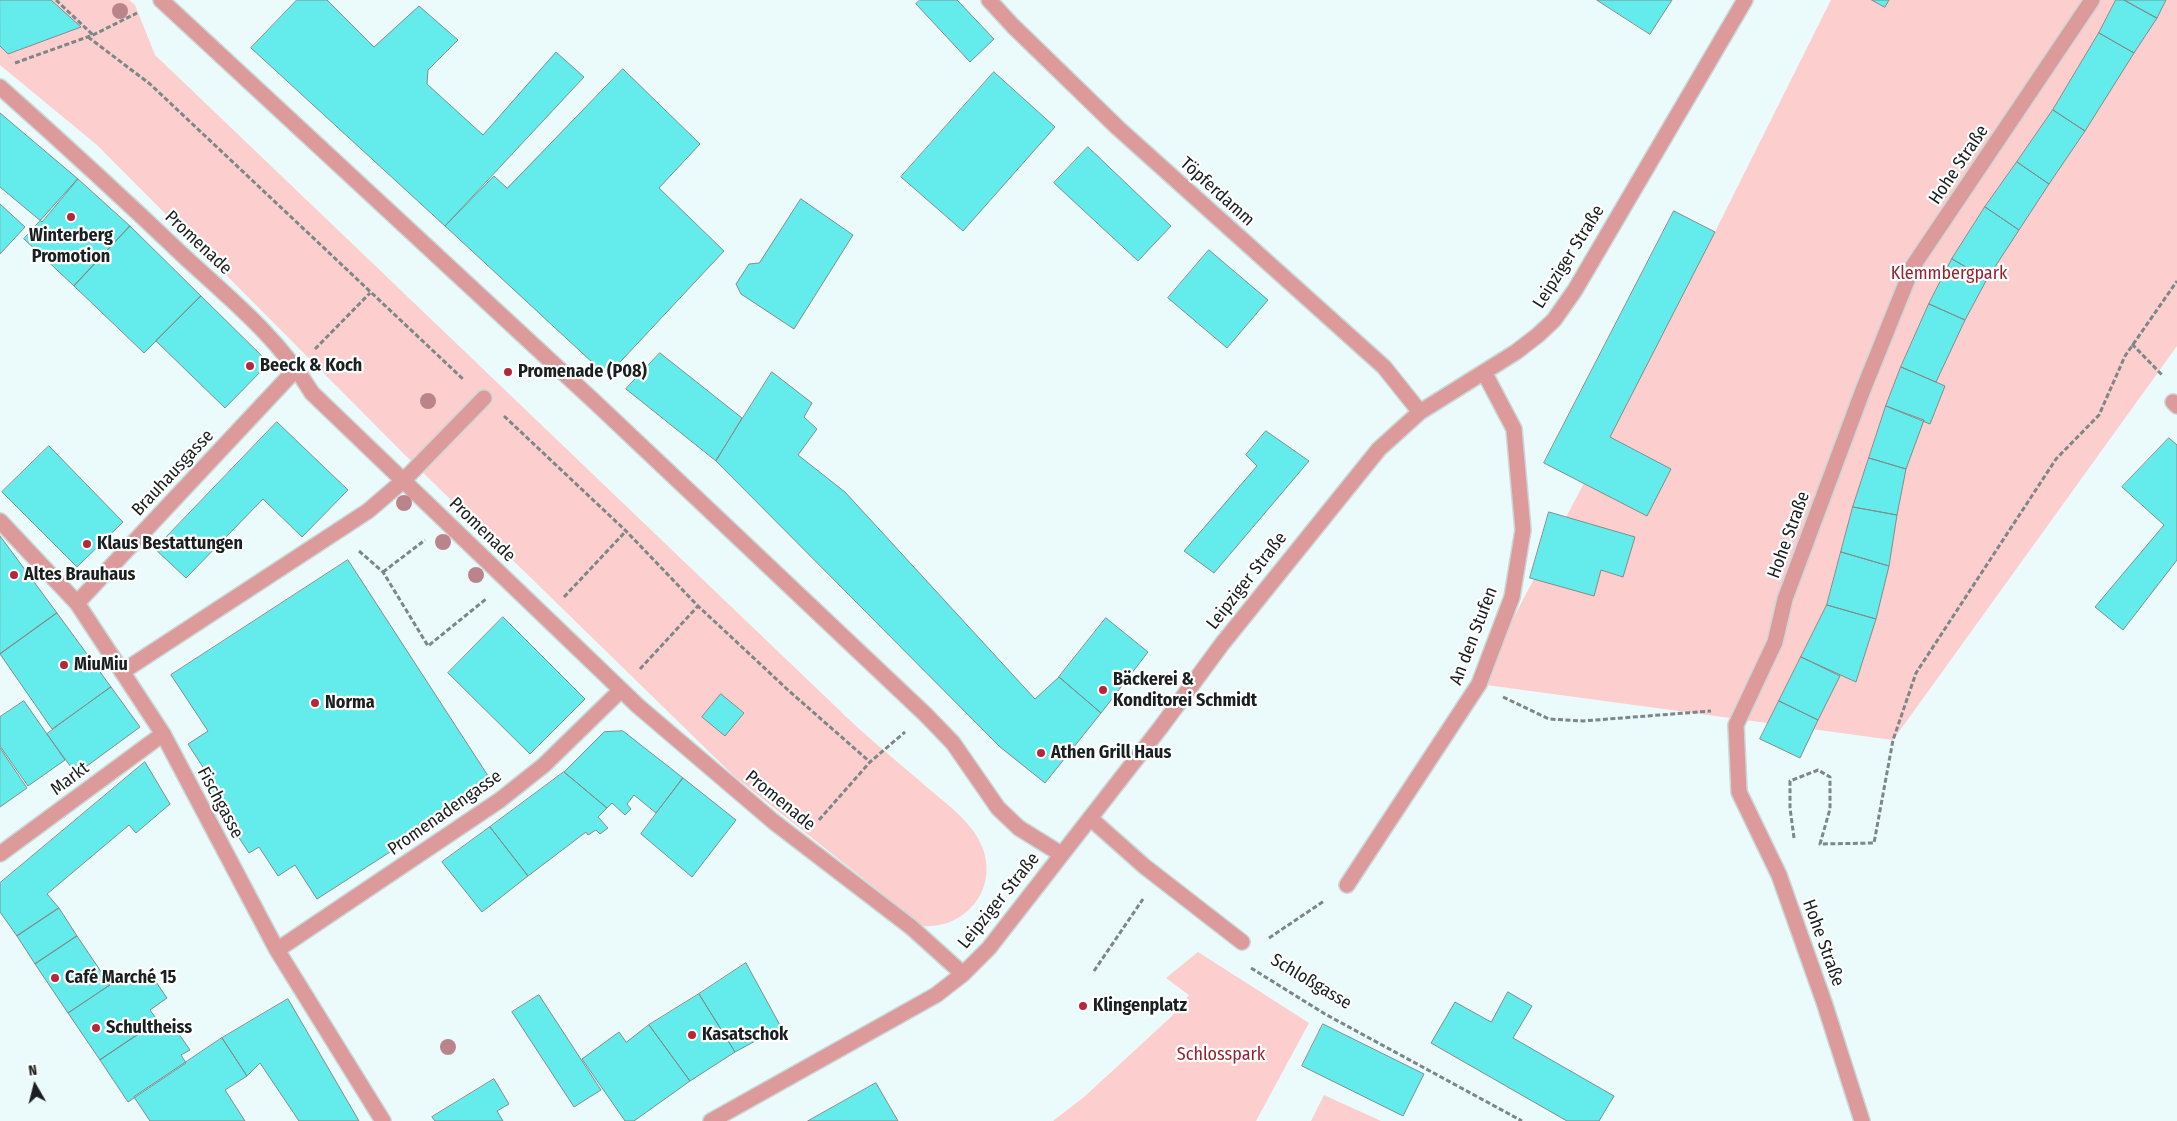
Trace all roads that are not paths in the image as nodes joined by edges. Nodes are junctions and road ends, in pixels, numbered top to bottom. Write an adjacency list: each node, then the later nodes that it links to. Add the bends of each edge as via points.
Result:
1 (162, 0): 18 (street, via 926,715 953,743 998,808 1019,828)
2 (989, 0): 9 (street, Töpferdamm, via 1118,128 1384,367)
3 (1745, 0): 7 (street, Leipziger Straße, via 1560,312 1538,335)
4 (2092, 0): 25 (street, Hohe Straße, via 1913,266 1863,390 1786,599 1775,642 1736,725 1739,792 1779,875)
5 (0, 87): 6 (street, Promenade, via 253,320)
6 (297, 368): 10 (street, Promenade, via 312,393); 12 (street, Brauhausgasse)
7 (1484, 372): 9 (street, Leipziger Straße); 19 (street, An den Stufen, via 1514,429 1522,530 1512,597 1479,684)
8 (484, 398): 10 (street)
9 (1420, 412): 16 (street, Leipziger Straße, via 1379,449 1350,482)
10 (403, 481): 13 (street, via 368,511); 14 (street, Promenade)
11 (0, 521): 12 (street, Fischgasse)
12 (77, 604): 13 (street, Fischgasse)
13 (122, 672): 15 (street, Fischgasse)
14 (621, 690): 21 (street, Promenadengasse, via 544,765 500,800); 22 (street, Promenade, via 725,781 911,927)
15 (162, 734): 17 (street, Markt); 21 (street, Fischgasse)
16 (1090, 818): 18 (street, Leipziger Straße); 20 (street, via 1157,877)
17 (0, 854)
18 (1061, 854): 22 (street, Leipziger Straße, via 989,948)
19 (1347, 885)
20 (1242, 942)
21 (277, 950): 23 (street, Fischgasse)
22 (963, 974): 24 (street, Leipziger Straße, via 936,995 892,1021)
23 (383, 1121)
24 (711, 1121)
25 (1862, 1121)

